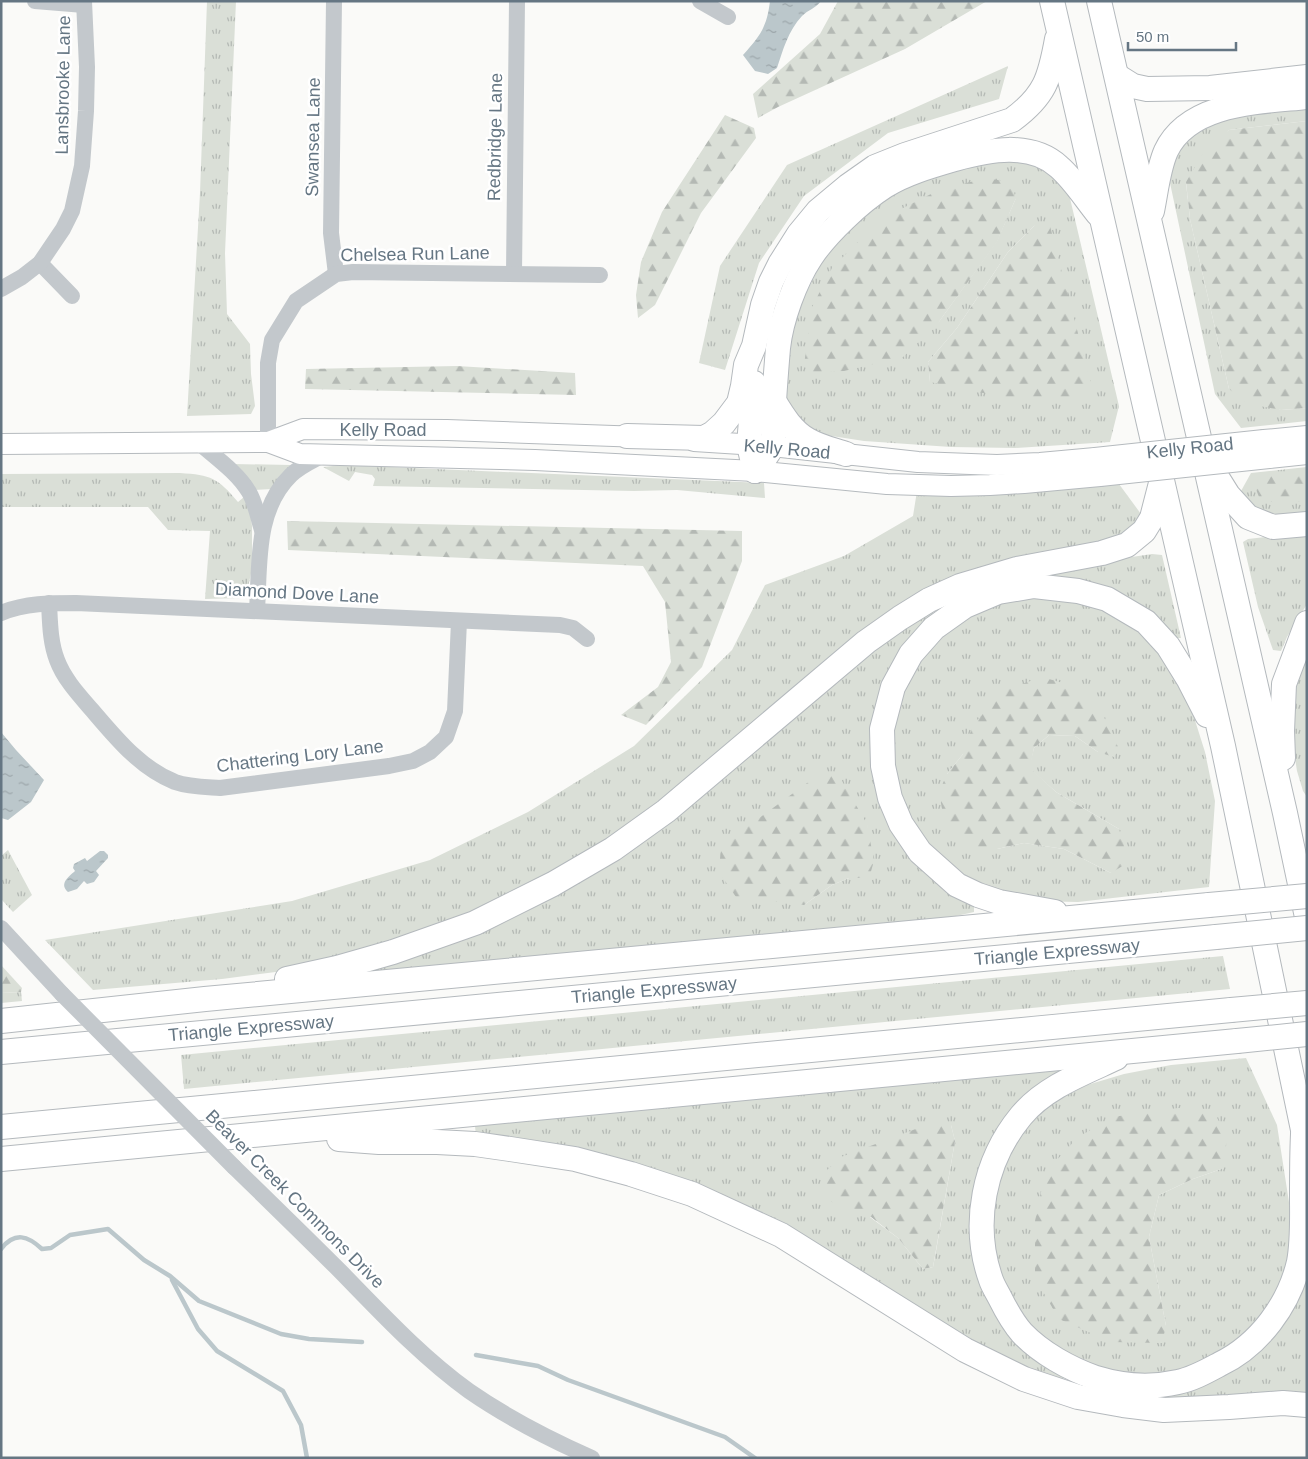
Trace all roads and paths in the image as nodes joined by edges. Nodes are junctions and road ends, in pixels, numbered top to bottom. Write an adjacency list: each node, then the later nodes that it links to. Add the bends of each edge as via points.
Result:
1 (35, 1): 7 (street)
2 (334, 1): 17 (street, Swansea Lane, via 331,233)
3 (517, 1): 16 (street, Redbridge Lane)
4 (700, 1): 8 (street)
5 (1052, 1): 9 (highway)
6 (1100, 1): 10 (highway)
7 (84, 3): 15 (street, Lansbrooke Lane, via 87,68 82,166 72,211)
8 (728, 17)
9 (1058, 30): 13 (highway); 21 (highway, via 1051,69 1039,95 1026,110 1012,120 875,167 818,211 799,234 771,282)
10 (1117, 76): 11 (highway, via 1147,90 1210,88); 14 (highway)
11 (1307, 77)
12 (1307, 97): 14 (highway, via 1229,107 1192,121 1175,135 1166,152)
13 (1102, 219): 22 (highway, via 1058,166 1024,150 976,153 918,170 885,186 835,228 811,257 798,282 783,320); 37 (highway)
14 (1150, 220): 34 (highway)
15 (40, 264): 19 (street, Lansbrooke Lane); 20 (street)
16 (514, 273): 17 (street, Chelsea Run Lane); 18 (street, Chelsea Run Lane)
17 (336, 274): 26 (street, Chelsea Run Lane, via 296,301 272,340 268,363)
18 (600, 275)
19 (1, 289)
20 (72, 296)
21 (754, 346): 23 (highway, via 746,365 738,403 713,433 704,438); 28 (highway)
22 (774, 401): 29 (highway); 31 (highway, via 791,425 807,440)
23 (627, 436): 26 (main road, Kelly Road, via 303,429); 28 (main road, Kelly Road)
24 (1307, 436): 30 (main road, Kelly Road)
25 (198, 442): 26 (main road, Kelly Road); 27 (main road, Kelly Road); 39 (street, via 241,482 253,502)
26 (268, 442): 33 (main road, Kelly Road, via 300,454)
27 (1, 444)
28 (749, 445): 29 (main road, Kelly Road); 36 (highway)
29 (772, 446): 31 (main road, Kelly Road); 36 (highway)
30 (1267, 449): 32 (main road, Kelly Road); 35 (main road, Kelly Road, bridge)
31 (846, 454): 35 (main road, Kelly Road, via 918,462 1048,463)
32 (1307, 454)
33 (323, 455): 36 (main road, Kelly Road, via 535,460); 39 (street, via 292,474 276,492)
34 (1204, 457): 38 (highway, via 1228,495 1248,517 1273,527); 47 (highway)
35 (1098, 467): 36 (main road, Kelly Road, via 1024,483 952,486 887,484)
36 (755, 471)
37 (1162, 481): 46 (highway); 53 (highway, via 1152,518 1144,531 1127,545 1102,553 1017,568 960,586 929,600 866,642 666,811 613,849 553,884 475,923 393,952)
38 (1307, 524)
39 (262, 530): 41 (street)
40 (49, 603): 41 (street, Diamond Dove Lane); 42 (street, Diamond Dove Lane, via 26,605); 43 (street, Chattering Lory Lane, via 51,638 57,660 71,686 124,747 156,773 176,783 220,788 413,762 430,752 446,737 455,711)
41 (257, 610): 43 (street, Diamond Dove Lane)
42 (1, 613)
43 (459, 621): 45 (street, Diamond Dove Lane, via 560,624 573,628)
44 (1307, 623): 47 (highway, via 1284,684)
45 (587, 639)
46 (1223, 746): 49 (highway, via 1168,646 1146,622 1107,599 1078,591 1034,586 998,592 965,606 934,628 911,654 893,687 882,730 883,766 890,798 901,824 920,852 957,885 978,895 1026,908); 61 (highway)
47 (1285, 812): 50 (highway)
48 (1307, 896): 49 (highway, bridge)
49 (1090, 917): 53 (highway)
50 (1307, 917)
51 (1, 928): 64 (street, Beaver Creek Commons Drive, bridge, via 234,1167 437,1366 502,1413)
52 (1307, 928): 58 (highway, Triangle Expressway, bridge)
53 (205, 999): 55 (highway)
54 (1307, 1003): 59 (highway, bridge)
55 (1, 1021)
56 (1307, 1034): 57 (highway, bridge)
57 (1131, 1051): 60 (highway); 61 (highway, via 1069,1080 1022,1115 1002,1144 983,1196 982,1248 991,1280 1005,1308 1022,1333 1050,1356 1077,1372 1114,1383 1178,1382 1234,1357 1264,1331 1285,1300 1299,1263)
58 (1, 1052)
59 (1, 1126)
60 (270, 1134): 62 (highway); 63 (highway, via 379,1142 475,1144 575,1159 692,1194 780,1235 965,1350 1024,1379 1078,1397 1164,1410 1282,1403)
61 (1305, 1139)
62 (1, 1159)
63 (1307, 1405)
64 (592, 1458)

